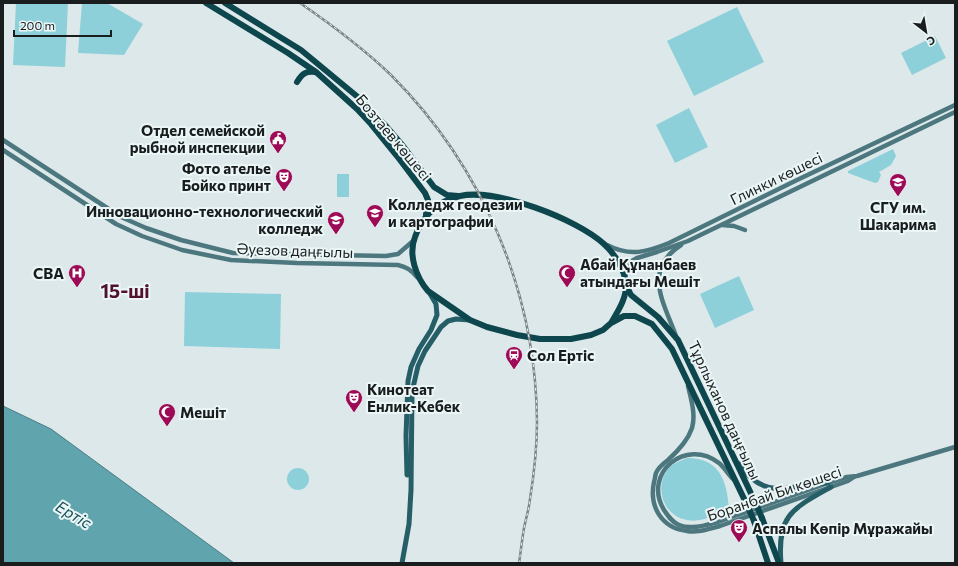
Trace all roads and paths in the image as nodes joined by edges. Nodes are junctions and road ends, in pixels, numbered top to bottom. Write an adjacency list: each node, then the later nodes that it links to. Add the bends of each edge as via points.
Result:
1 (206, 3): 3 (highway, Бозтаев көшесі)
2 (225, 3): 9 (highway, Бозтаев көшесі, via 301,50 359,98 403,146 434,187 447,195)
3 (316, 72): 4 (highway, via 305,72); 10 (highway, Бозтаев көшесі, via 357,109 397,156 425,193 428,200)
4 (297, 82)
5 (955, 105): 15 (main road, Глинки көшесі, via 672,242 633,252)
6 (955, 112): 11 (main road, Глинки көшесі)
7 (3, 140): 13 (main road, Әуезов даңғылы, via 121,217 181,240 233,253 386,256 398,254)
8 (3, 150): 16 (main road, Әуезов даңғылы, via 116,224 182,250 231,260 398,265 411,270)
9 (460, 196): 10 (highway, via 438,205); 15 (highway, Тұрлыханов даңғылы, via 488,196 533,206 572,223)
10 (426, 215): 13 (highway)
11 (720, 225): 12 (main road); 14 (main road, Глинки көшесі)
12 (745, 230)
13 (413, 241): 16 (highway, via 412,254)
14 (688, 241): 17 (main road, Глинки көшесі, via 630,262); 21 (main road, via 666,260 660,270 658,285)
15 (604, 244): 17 (highway, Тұрлыханов даңғылы, via 619,263)
16 (418, 278): 18 (highway, Тұрлыханов даңғылы)
17 (625, 283): 20 (highway, via 624,298); 21 (highway, Тұрлыханов даңғылы, via 631,295 658,316)
18 (428, 291): 19 (highway, Тұрлыханов даңғылы); 28 (main road, via 436,304 437,315 411,367 408,381)
19 (470, 320): 20 (highway, Тұрлыханов даңғылы, via 487,327 540,339 581,338 604,330); 28 (main road, via 448,321 435,334 418,366 414,381)
20 (611, 323): 22 (highway, Тұрлыханов даңғылы, via 624,316 635,316 652,324 672,349)
21 (678, 340): 24 (highway, Тұрлыханов даңғылы)
22 (686, 378): 25 (main road, via 693,421 691,430 679,450); 26 (highway, Тұрлыханов даңғылы)
23 (955, 447): 27 (main road, Боранбай Би көшесі)
24 (730, 451): 27 (main road, via 750,476 767,487 791,489); 31 (highway, Тұрлыханов даңғылы, bridge, via 756,504)
25 (662, 468): 26 (main road, via 691,454 705,455 719,463); 27 (main road, Боранбай Би көшесі, via 656,473 653,488 654,505 664,521 677,529 689,532 720,526)
26 (737, 483): 30 (highway, Тұрлыханов даңғылы, bridge, via 754,521)
27 (830, 485): 31 (main road, via 803,503 784,524 780,536)
28 (408, 524): 29 (main road)
29 (402, 563)
30 (768, 563)
31 (780, 563)

